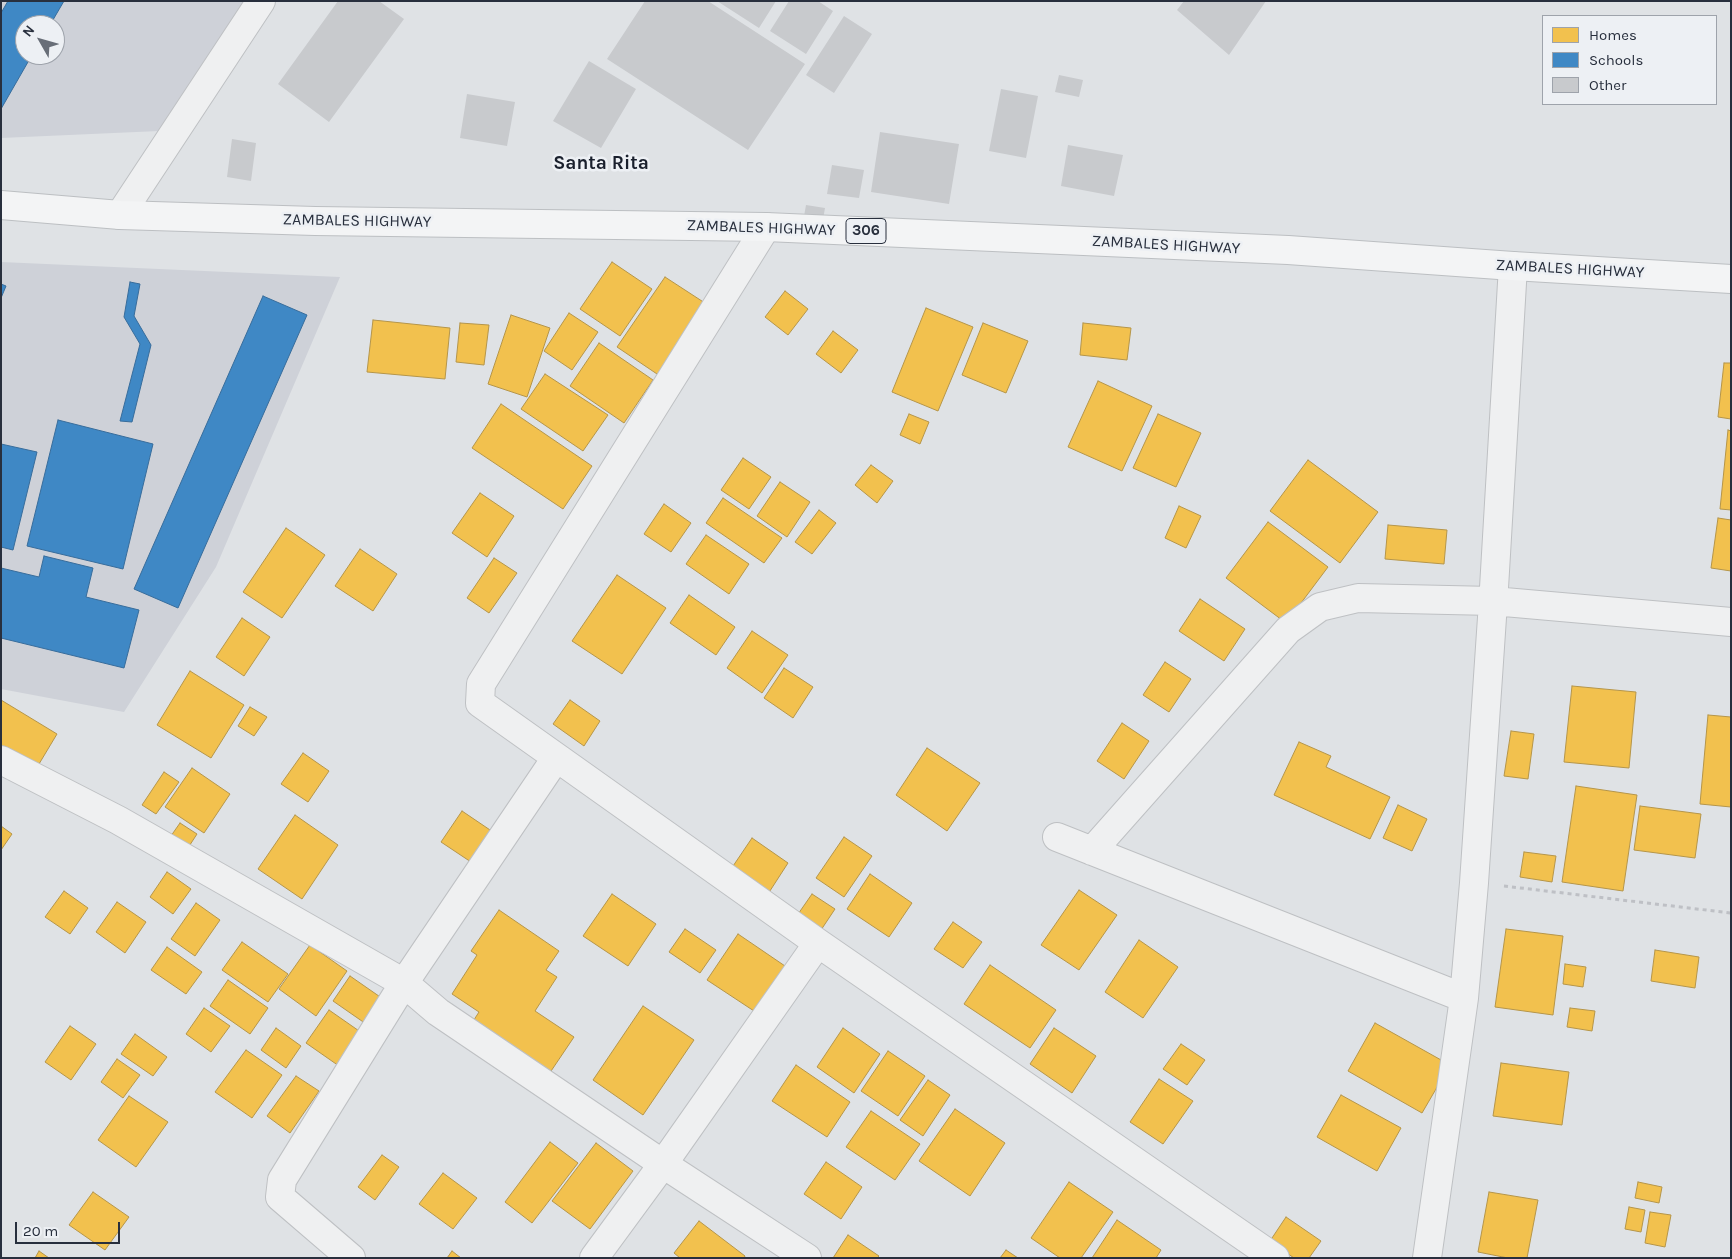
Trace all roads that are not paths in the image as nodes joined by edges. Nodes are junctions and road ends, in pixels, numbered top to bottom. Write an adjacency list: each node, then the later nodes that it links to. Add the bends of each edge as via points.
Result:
1 (261, 1): 3 (street)
2 (1, 205): 3 (main road, ZAMBALES HIGHWAY / 306)
3 (120, 215): 4 (main road, ZAMBALES HIGHWAY / 306)
4 (766, 227): 5 (main road, ZAMBALES HIGHWAY / 306, via 1288,250); 9 (street, via 481,684 480,703)
5 (1512, 266): 6 (main road, ZAMBALES HIGHWAY / 306); 7 (street)
6 (1731, 279)
7 (1493, 601): 8 (street); 12 (street, via 1358,598 1320,607 1288,630); 15 (street)
8 (1731, 622)
9 (556, 758): 13 (street); 14 (street)
10 (1, 760): 14 (street, via 118,820)
11 (1057, 837): 12 (street)
12 (1092, 851): 15 (street)
13 (818, 943): 16 (street); 20 (street)
14 (404, 983): 16 (street, via 438,1012); 17 (street, via 282,1180 280,1197)
15 (1464, 998): 21 (street)
16 (663, 1164): 18 (street); 19 (street)
17 (351, 1258)
18 (594, 1258)
19 (807, 1258)
20 (1275, 1258)
21 (1427, 1258)

